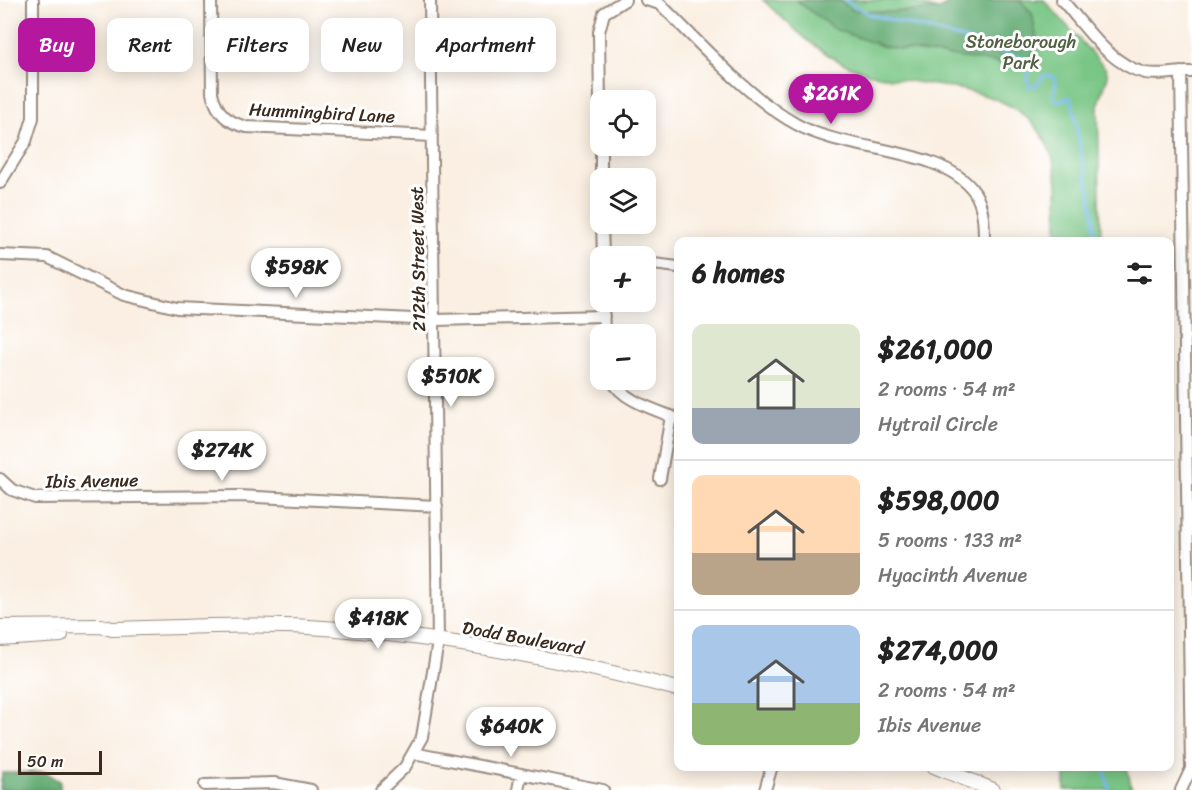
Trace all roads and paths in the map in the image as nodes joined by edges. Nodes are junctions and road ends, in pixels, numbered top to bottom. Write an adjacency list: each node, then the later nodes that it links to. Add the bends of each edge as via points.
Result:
1 (33, 0): 10 (street, via 33,118 26,141)
2 (211, 0): 9 (street, Hummingbird Lane, via 212,93 216,107 226,118 246,127)
3 (430, 0): 9 (street, 212th Street West)
4 (625, 0): 8 (street, via 604,13 599,32)
5 (646, 0): 11 (street, via 660,4 762,100 796,124 825,138 934,163 959,176 975,194 984,215)
6 (1062, 0): 7 (street, via 1109,52 1128,67 1147,73)
7 (1187, 72): 41 (street, via 1191,769)
8 (600, 90)
9 (432, 136): 17 (street, 212th Street West)
10 (0, 183)
11 (984, 237)
12 (0, 255): 17 (street, via 47,257 124,296 159,306)
13 (656, 264): 14 (street)
14 (674, 267)
15 (604, 312): 16 (street)
16 (604, 316): 17 (street); 18 (street)
17 (435, 320): 24 (street, 212th Street West)
18 (604, 324)
19 (619, 390): 20 (street)
20 (674, 418)
21 (674, 422): 22 (street)
22 (660, 479)
23 (1, 481): 24 (street, Ibis Avenue, via 24,495 42,499 240,496)
24 (437, 506): 28 (street, 212th Street West)
25 (0, 627): 26 (main road, Dodd Boulevard)
26 (108, 629): 27 (main road, Dodd Boulevard); 28 (main road, Dodd Boulevard, via 307,627)
27 (0, 639)
28 (438, 642): 29 (main road, Dodd Boulevard, via 586,667); 30 (street, 212th Street West, via 422,737)
29 (674, 688)
30 (413, 753): 33 (street); 36 (street, 212th Street West, via 405,767)
31 (771, 771): 39 (street)
32 (946, 771): 40 (main road)
33 (521, 774): 37 (street); 38 (street)
34 (206, 785): 35 (street, via 274,783)
35 (311, 790)
36 (381, 790)
37 (518, 790)
38 (603, 790)
39 (765, 790)
40 (993, 790)
41 (1181, 790)

